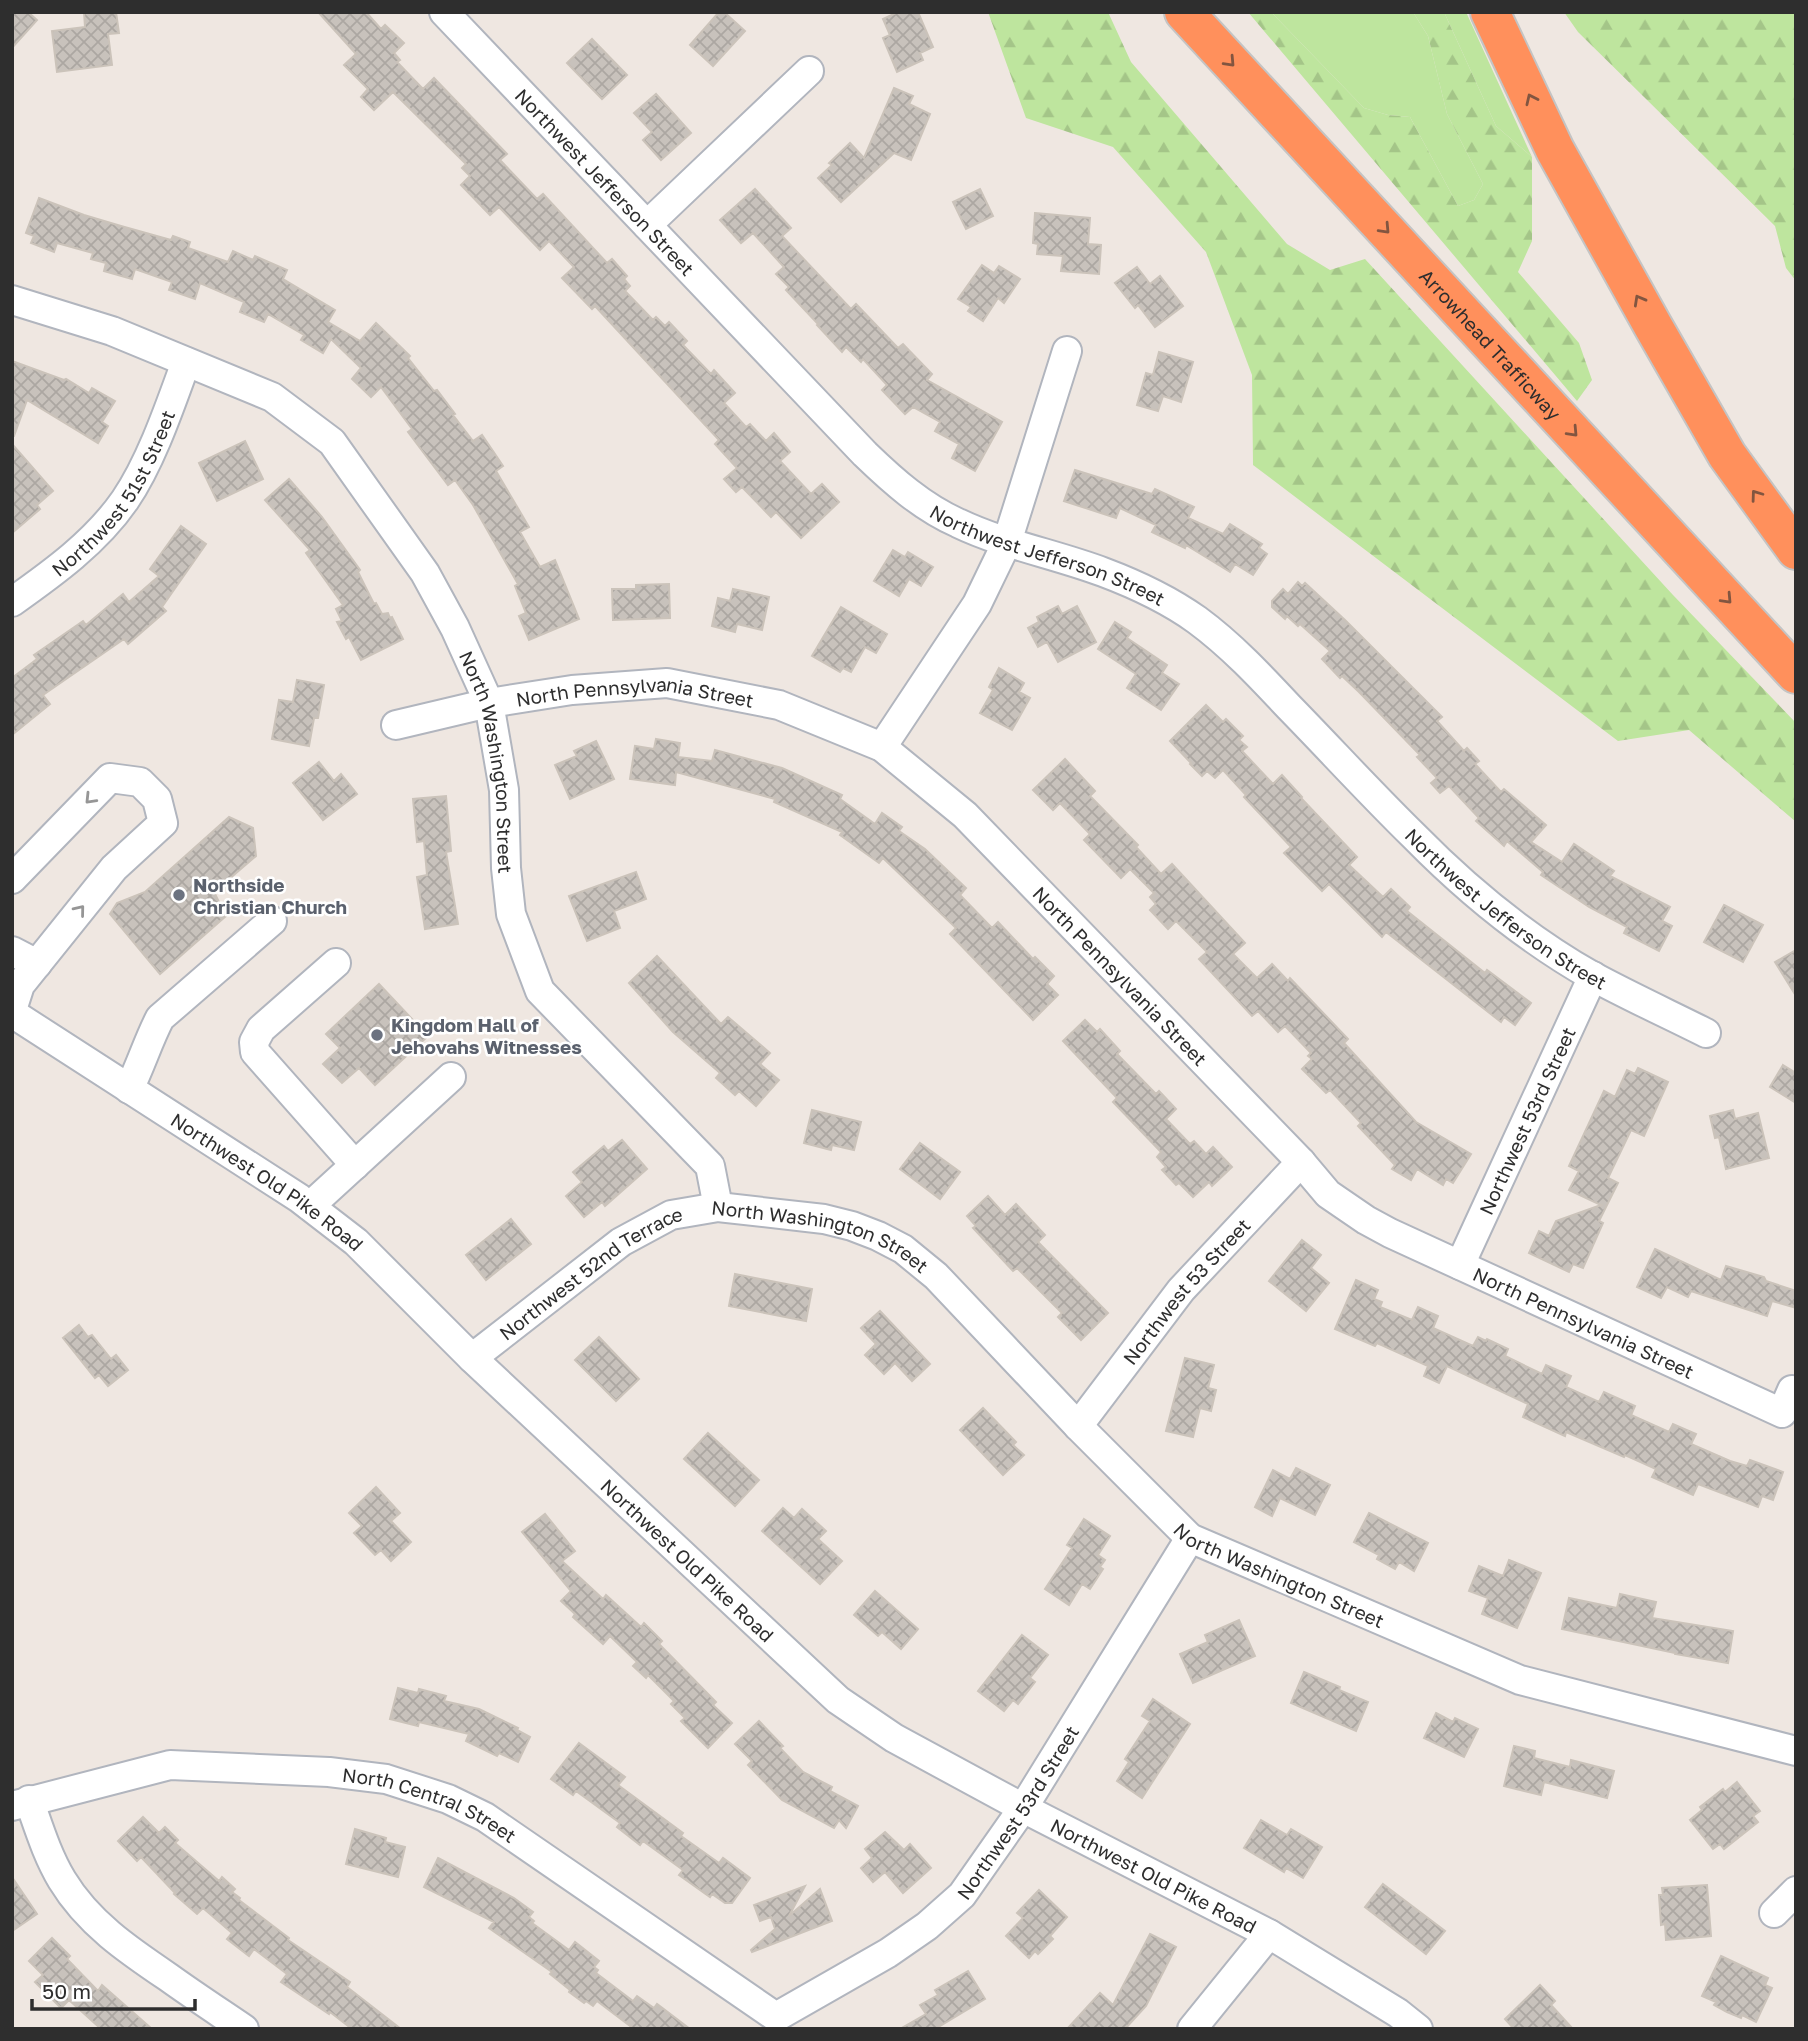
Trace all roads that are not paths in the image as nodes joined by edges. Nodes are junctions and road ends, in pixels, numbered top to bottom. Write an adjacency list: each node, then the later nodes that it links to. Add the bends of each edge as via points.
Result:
1 (444, 12): 5 (street, Northwest Jefferson Street)
2 (1184, 12): 12 (highway, Arrowhead Trafficway, one-way to 12)
3 (1490, 12): 10 (highway, one-way to 3, via 1727,455 1653,326 1555,150)
4 (809, 71): 5 (street)
5 (647, 225): 9 (street, Northwest Jefferson Street, via 901,488 958,524)
6 (12, 300): 8 (street, North Washington Street, via 112,331)
7 (1067, 351): 9 (street)
8 (186, 362): 11 (street, Northwest 51st Street, via 153,447 125,499 97,534); 13 (street, North Washington Street, via 272,397 332,442 425,573)
9 (1007, 542): 15 (street, via 977,604); 21 (street, Northwest Jefferson Street, via 1103,572 1196,620 1240,656 1457,877 1502,915)
10 (1796, 550)
11 (12, 602)
12 (1796, 674)
13 (489, 703): 14 (street, North Pennsylvania Street); 15 (street, North Pennsylvania Street, via 572,690 667,683 779,705); 29 (street, North Washington Street, via 504,790 511,914 540,991 710,1166)
14 (396, 725)
15 (882, 747): 26 (street, North Pennsylvania Street, via 964,815)
16 (12, 879): 20 (street, one-way to 16, via 114,868 163,822 157,799 140,782 110,778)
17 (272, 921): 25 (street, via 160,1018)
18 (12, 951): 20 (street)
19 (336, 963): 27 (street, via 261,1030 254,1041 255,1052)
20 (37, 964): 22 (street, via 20,985)
21 (1593, 976): 23 (street, Northwest Jefferson Street); 30 (street, Northwest 53rd Street)
22 (12, 1012): 25 (street, Northwest Old Pike Road)
23 (1706, 1032)
24 (452, 1077): 27 (street)
25 (129, 1089): 28 (street, Northwest Old Pike Road)
26 (1301, 1162): 30 (street, North Pennsylvania Street, via 1328,1194 1366,1220); 33 (street, Northwest 53 Street, via 1181,1290)
27 (355, 1165): 28 (street)
28 (310, 1206): 31 (street, Northwest Old Pike Road, via 356,1242)
29 (718, 1207): 31 (street, Northwest 52nd Terrace, via 671,1215 621,1242); 33 (street, North Washington Street, via 833,1221 903,1250 936,1276)
30 (1460, 1265): 32 (street, North Pennsylvania Street, via 1782,1413)
31 (472, 1358): 37 (street, Northwest Old Pike Road, via 838,1700 894,1738)
32 (1792, 1390)
33 (1078, 1426): 34 (street, North Washington Street)
34 (1190, 1538): 35 (street, North Washington Street, via 1520,1681); 37 (street, Northwest 53rd Street)
35 (1796, 1751)
36 (21, 1803): 41 (street, North Central Street, via 170,1765 329,1772 398,1782 485,1817); 42 (street, via 62,1881 105,1932)
37 (1023, 1808): 40 (street, Northwest Old Pike Road); 41 (street, Northwest 53rd Street, via 962,1895 927,1926 888,1954)
38 (1796, 1891): 39 (street)
39 (1774, 1913)
40 (1269, 1934): 43 (street); 44 (street, Northwest Old Pike Road)
41 (776, 2017)
42 (244, 2029)
43 (1192, 2029)
44 (1418, 2029)

